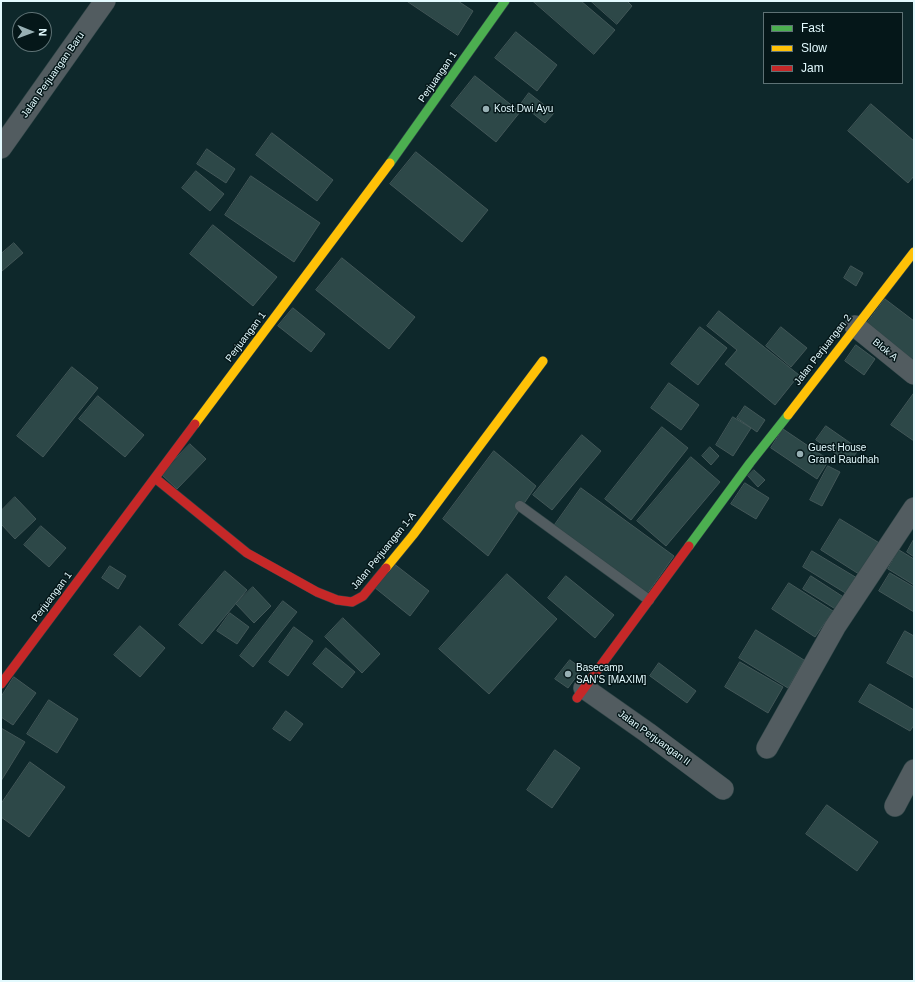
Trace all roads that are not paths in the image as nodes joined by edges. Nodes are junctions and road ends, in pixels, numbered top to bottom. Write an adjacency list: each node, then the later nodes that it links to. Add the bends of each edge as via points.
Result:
1 (105, 1): 3 (street, Jalan Perjuangan Baru)
2 (505, 1): 8 (street, Perjuangan 1, via 378,181)
3 (1, 148)
4 (914, 252): 5 (street, Jalan Perjuangan 2)
5 (855, 326): 7 (street, Blok A); 11 (street, Jalan Perjuangan 2)
6 (543, 361): 8 (street, Jalan Perjuangan 1-A, via 413,535 363,596 352,602 337,600 317,592 247,553)
7 (914, 374)
8 (155, 478): 12 (street, Perjuangan 1)
9 (520, 506): 11 (lane)
10 (914, 508): 14 (street, via 835,627)
11 (649, 600): 13 (street, Jalan Perjuangan 2)
12 (1, 684)
13 (581, 693): 16 (street, Jalan Perjuangan II, via 648,733)
14 (766, 748)
15 (914, 770): 17 (street)
16 (723, 789)
17 (896, 806)

